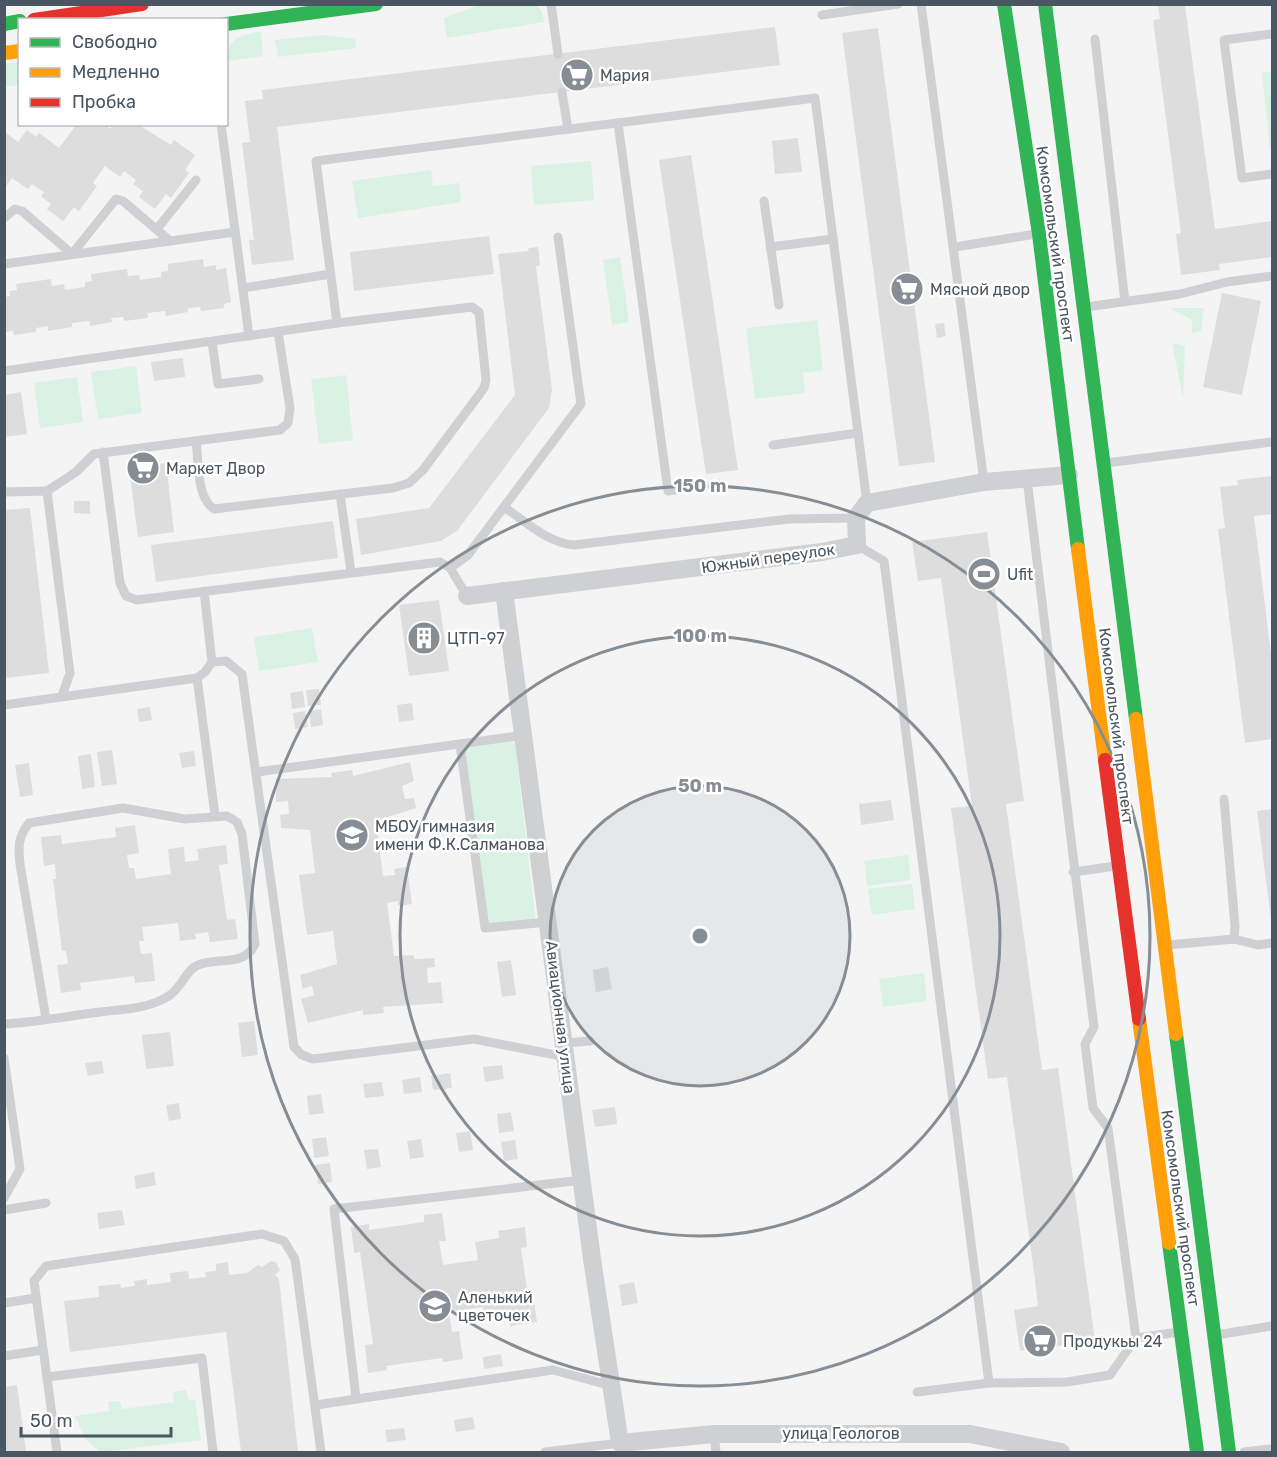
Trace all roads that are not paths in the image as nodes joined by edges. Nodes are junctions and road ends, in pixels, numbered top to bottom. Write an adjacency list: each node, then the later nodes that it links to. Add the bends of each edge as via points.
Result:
1 (142, 4): 9 (main road)
2 (376, 4): 10 (main road)
3 (551, 4): 13 (lane)
4 (898, 4): 8 (lane)
5 (921, 4): 29 (lane)
6 (1004, 4): 24 (main road, Комсомольский проспект)
7 (1046, 4): 37 (main road, Комсомольский проспект)
8 (822, 15)
9 (48, 18)
10 (228, 24)
11 (1272, 34): 18 (lane, via 1224,40 1242,178)
12 (1095, 39): 35 (lane)
13 (558, 54)
14 (562, 92): 17 (lane)
15 (618, 123): 17 (lane); 26 (lane, via 815,98); 53 (lane, via 668,491)
16 (221, 126): 23 (lane)
17 (568, 129): 32 (lane, via 316,162)
18 (1272, 174)
19 (196, 180): 22 (lane)
20 (764, 201): 28 (lane)
21 (4, 219): 30 (lane, via 15,209 22,212)
22 (157, 229): 27 (lane); 30 (lane, via 116,199)
23 (235, 232): 27 (lane); 34 (lane)
24 (1039, 234): 29 (lane); 50 (main road, Комсомольский проспект)
25 (558, 237): 57 (lane, via 581,404)
26 (833, 238): 28 (lane); 44 (lane)
27 (170, 241): 30 (lane)
28 (770, 246): 36 (lane)
29 (955, 247): 52 (lane)
30 (72, 254): 31 (lane)
31 (4, 264)
32 (331, 274): 34 (lane); 38 (lane)
33 (1272, 276): 35 (lane)
34 (243, 288): 40 (lane)
35 (1125, 302): 37 (lane)
36 (779, 304)
37 (1083, 307): 49 (main road, Комсомольский проспект)
38 (337, 322): 39 (lane); 56 (lane, via 476,308 486,380 466,414 409,483)
39 (278, 332): 40 (lane); 45 (lane, via 290,408 288,423 280,430)
40 (249, 336): 41 (lane)
41 (212, 342): 42 (lane); 43 (lane, via 218,384)
42 (4, 371)
43 (259, 379)
44 (858, 433): 47 (lane); 58 (lane)
45 (196, 441): 48 (lane); 56 (lane, via 202,491 206,504 214,509)
46 (1272, 442): 49 (lane)
47 (773, 445)
48 (103, 452): 54 (lane, via 94,454 76,472); 62 (lane, via 120,583 126,596 136,600)
49 (1104, 464): 65 (main road, Комсомольский проспект)
50 (1069, 475): 51 (street); 66 (main road, Комсомольский проспект)
51 (1027, 479): 52 (street); 77 (lane)
52 (984, 482): 58 (street)
53 (720, 484)
54 (47, 491): 55 (lane); 69 (lane, via 70,673)
55 (4, 492)
56 (340, 494): 61 (lane)
57 (504, 507): 58 (lane, via 548,537 574,545); 60 (lane, via 468,555)
58 (862, 510): 59 (street, Южный переулок)
59 (857, 545): 63 (street, Южный переулок); 101 (lane, via 884,561)
60 (450, 568): 61 (lane, via 440,562); 64 (lane)
61 (351, 572): 62 (lane)
62 (204, 591): 67 (lane)
63 (504, 591): 64 (street, Южный переулок); 71 (street, Авиационная улица)
64 (467, 596)
65 (1124, 618): 66 (main road); 81 (main road, Комсомольский проспект)
66 (1087, 621): 76 (main road, Комсомольский проспект)
67 (212, 662): 68 (lane); 73 (lane, via 226,661 242,674)
68 (197, 678): 69 (lane); 75 (lane)
69 (62, 696): 70 (lane)
70 (4, 705)
71 (524, 735): 72 (lane); 78 (street, Авиационная улица)
72 (460, 745): 73 (lane); 78 (lane, via 484,928)
73 (257, 772): 85 (lane, via 294,1047 302,1055 313,1059 474,1039)
74 (1224, 799): 79 (lane)
75 (215, 815): 82 (lane, via 237,822 242,834 255,944 251,952 239,959 197,965 181,987 146,1006); 82 (lane, via 185,819 123,808 29,823 18,844)
76 (1119, 866): 77 (lane); 89 (main road, Комсомольский проспект)
77 (1073, 872): 97 (lane, via 1094,1027 1085,1044 1093,1108 1108,1128)
78 (548, 922): 85 (street, Авиационная улица)
79 (1233, 939): 80 (lane, via 1258,945); 81 (lane)
80 (1272, 943)
81 (1164, 945): 89 (main road, Комсомольский проспект)
82 (46, 1019): 83 (lane)
83 (4, 1024)
84 (590, 1041): 85 (lane)
85 (565, 1050): 87 (street, Авиационная улица)
86 (4, 1058): 88 (lane, via 20,1169)
87 (582, 1180): 102 (street, Авиационная улица); 104 (lane, via 334,1209)
88 (4, 1198)
89 (1180, 1200): 95 (main road, Комсомольский проспект); 96 (main road, Комсомольский проспект)
90 (46, 1203): 91 (lane)
91 (4, 1210)
92 (36, 1298): 93 (lane); 98 (lane); 105 (lane, via 34,1281 46,1266 262,1234 284,1241 295,1259)
93 (4, 1303)
94 (1272, 1326): 96 (lane)
95 (1181, 1332): 97 (lane); 114 (main road, Комсомольский проспект)
96 (1215, 1335): 115 (main road, Комсомольский проспект)
97 (1136, 1338): 101 (lane, via 1110,1375 1067,1382)
98 (43, 1350): 99 (lane); 100 (lane)
99 (4, 1356)
100 (47, 1377): 108 (lane); 109 (lane, via 202,1358)
101 (989, 1383): 103 (lane)
102 (612, 1386): 104 (lane, via 553,1370); 107 (street, Авиационная улица)
103 (917, 1392)
104 (357, 1398): 105 (lane)
105 (315, 1405): 110 (lane)
106 (714, 1434): 107 (street, улица Геологов); 112 (lane); 113 (street, улица Геологов, via 970,1434)
107 (628, 1446): 111 (lane)
108 (57, 1452)
109 (213, 1452)
110 (321, 1452)
111 (545, 1452)
112 (716, 1452)
113 (1051, 1452)
114 (1197, 1452)
115 (1229, 1452)
116 (1244, 1452): 117 (lane)
117 (1270, 1452)

